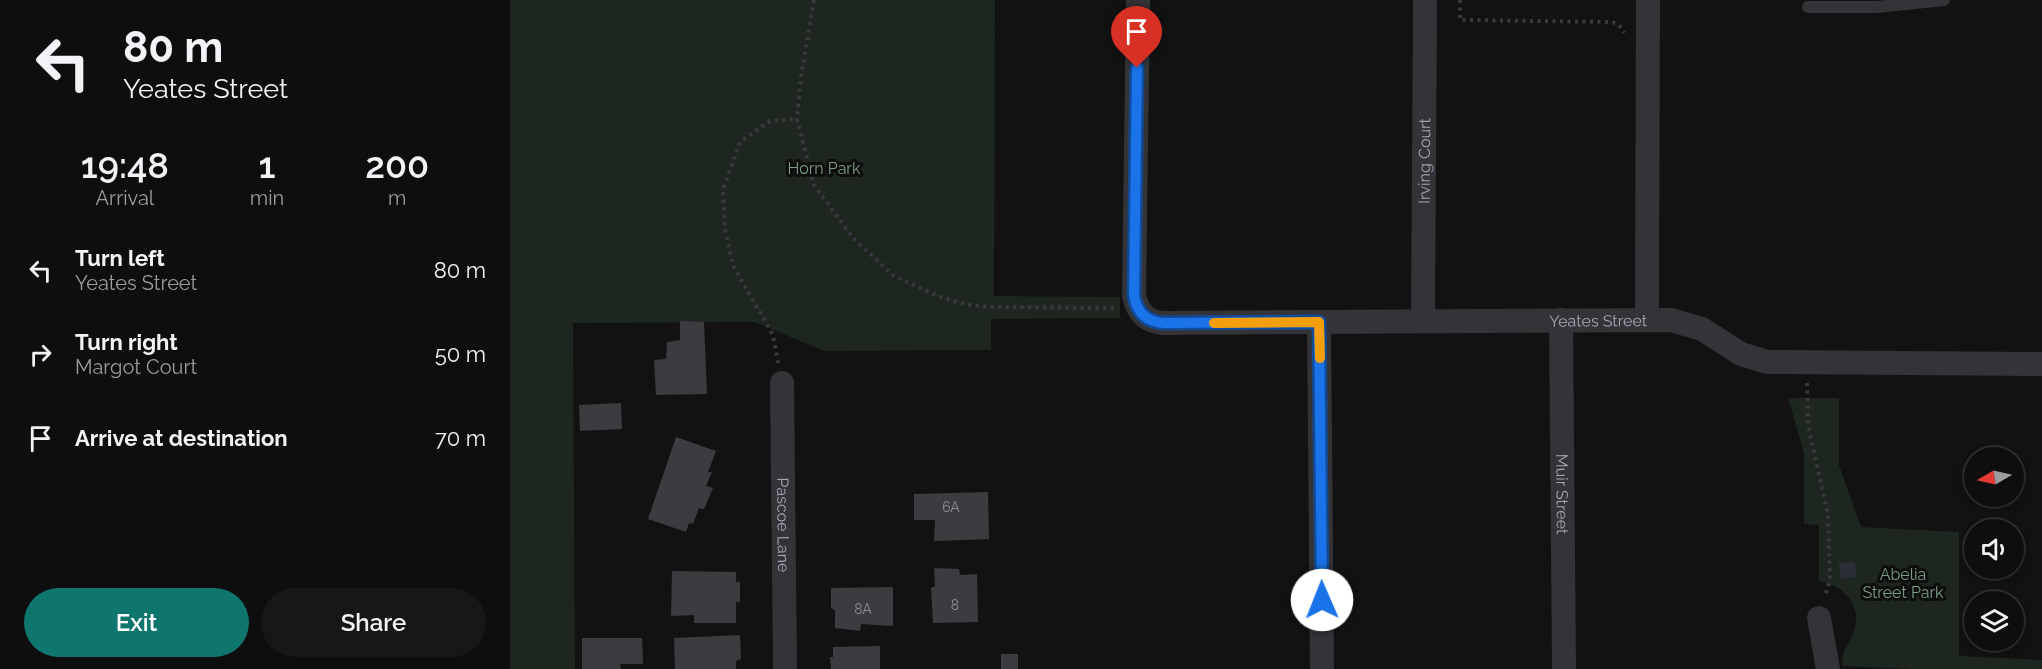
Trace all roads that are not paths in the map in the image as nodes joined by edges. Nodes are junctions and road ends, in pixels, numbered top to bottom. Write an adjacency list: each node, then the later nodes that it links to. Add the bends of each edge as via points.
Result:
1 (1138, 0): 9 (street, Yeates Street, via 1136,304 1144,316 1164,323)
2 (1425, 0): 8 (street, Irving Court)
3 (1648, 0): 7 (street)
4 (1944, 0): 5 (lane, via 1877,7)
5 (1808, 6)
6 (1560, 320): 7 (street, Yeates Street); 8 (street, Yeates Street); 15 (street, Muir Street)
7 (1647, 320): 10 (street, Yeates Street, via 1686,323 1753,359 1780,364)
8 (1423, 321): 9 (street, Yeates Street)
9 (1319, 322): 14 (street)
10 (2042, 364)
11 (782, 383): 13 (street, Pascoe Lane)
12 (1819, 618): 16 (street)
13 (784, 669)
14 (1322, 669)
15 (1564, 669)
16 (1828, 669)

